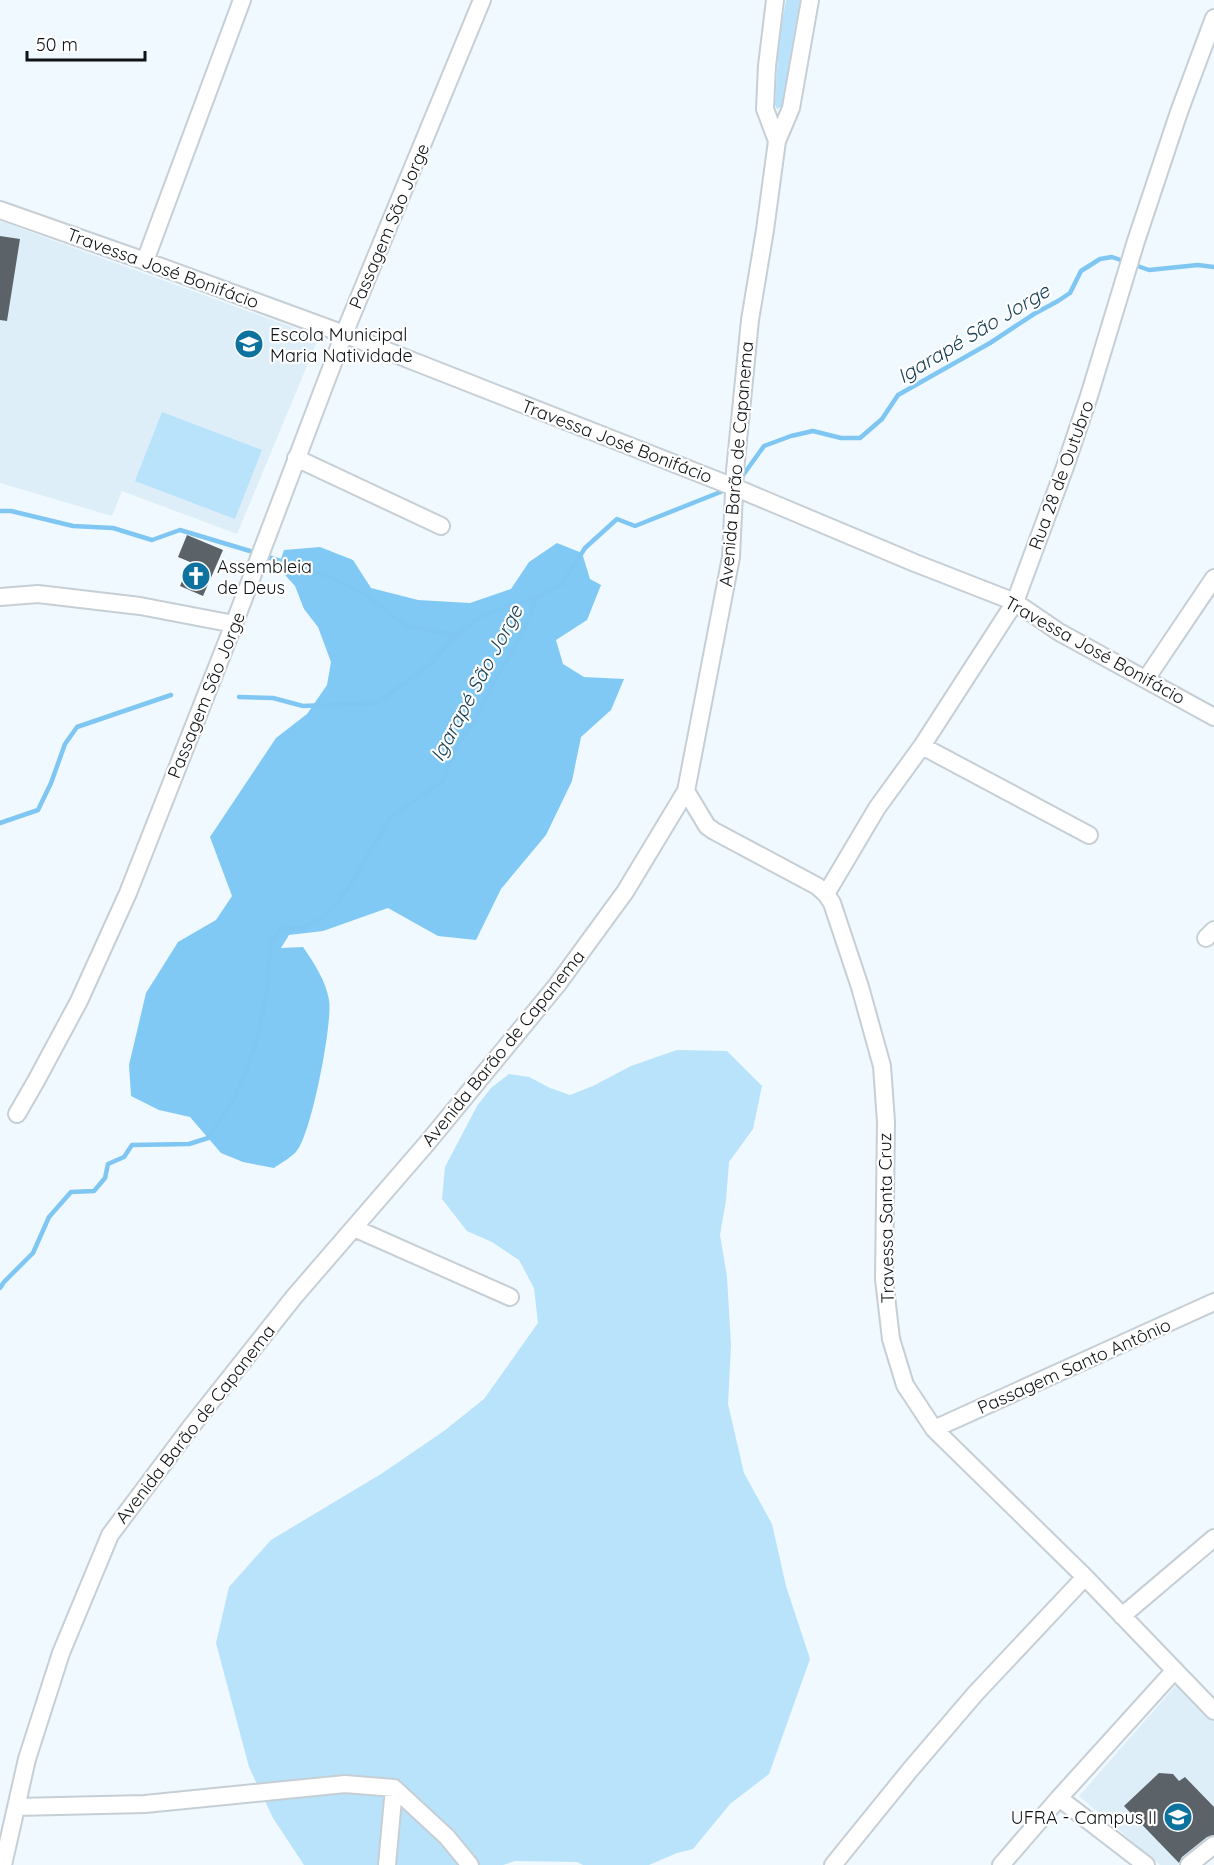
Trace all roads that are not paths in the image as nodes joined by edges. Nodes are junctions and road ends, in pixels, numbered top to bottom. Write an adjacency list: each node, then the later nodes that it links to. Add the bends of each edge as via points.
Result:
1 (242, 0): 8 (street)
2 (482, 0): 9 (street, Passagem São Jorge)
3 (775, 0): 6 (street, Avenida Barão de Capanema, via 765,109)
4 (810, 0): 6 (street, Avenida Barão de Capanema, via 791,108)
5 (1214, 18): 15 (street, Rua 28 de Outubro, via 1136,241 1065,467)
6 (777, 141): 11 (street, Avenida Barão de Capanema, via 750,320)
7 (0, 210): 8 (street, Travessa José Bonifácio)
8 (145, 261): 9 (street, Travessa José Bonifácio)
9 (344, 334): 10 (street, Passagem São Jorge); 11 (street, Travessa José Bonifácio)
10 (296, 458): 12 (street); 16 (street, Passagem São Jorge)
11 (734, 487): 15 (street, Travessa José Bonifácio); 20 (street, Avenida Barão de Capanema, via 731,556)
12 (441, 526)
13 (1214, 578): 17 (street)
14 (0, 597): 16 (street, via 38,594 140,606)
15 (1015, 602): 17 (street, Travessa José Bonifácio, via 1059,632); 19 (street, Rua 28 de Outubro)
16 (234, 624): 23 (street, Passagem São Jorge, via 123,904 59,1040)
17 (1146, 679): 18 (street, Travessa José Bonifácio)
18 (1214, 717)
19 (922, 746): 21 (street); 22 (street, Rua 28 de Outubro, via 878,808)
20 (686, 791): 22 (street, via 707,825 721,837 809,881); 24 (street, Avenida Barão de Capanema, via 625,892 557,985)
21 (1089, 835)
22 (826, 894): 27 (street, Travessa Santa Cruz, via 860,987 884,1080 884,1279 893,1348 905,1385)
23 (17, 1114)
24 (354, 1228): 25 (street); 35 (street, Avenida Barão de Capanema, via 227,1381 110,1535 61,1653)
25 (510, 1297)
26 (1214, 1302): 27 (street, Passagem Santo Antônio)
27 (934, 1429): 29 (street, Travessa Santa Cruz)
28 (1214, 1538): 30 (street)
29 (1085, 1577): 30 (street, Travessa Santa Cruz); 40 (street, via 975,1694)
30 (1122, 1616): 31 (street, Travessa Santa Cruz)
31 (1174, 1671): 32 (street, Travessa Santa Cruz); 34 (street)
32 (1214, 1711)
33 (394, 1788): 35 (street, via 345,1784 145,1804); 38 (street); 39 (street, via 447,1837)
34 (1059, 1798): 41 (street); 42 (street)
35 (16, 1807): 37 (street, Avenida Barão de Capanema)
36 (1214, 1845): 43 (street)
37 (3, 1865)
38 (387, 1865)
39 (470, 1865)
40 (833, 1865)
41 (1001, 1865)
42 (1146, 1865)
43 (1189, 1865)

